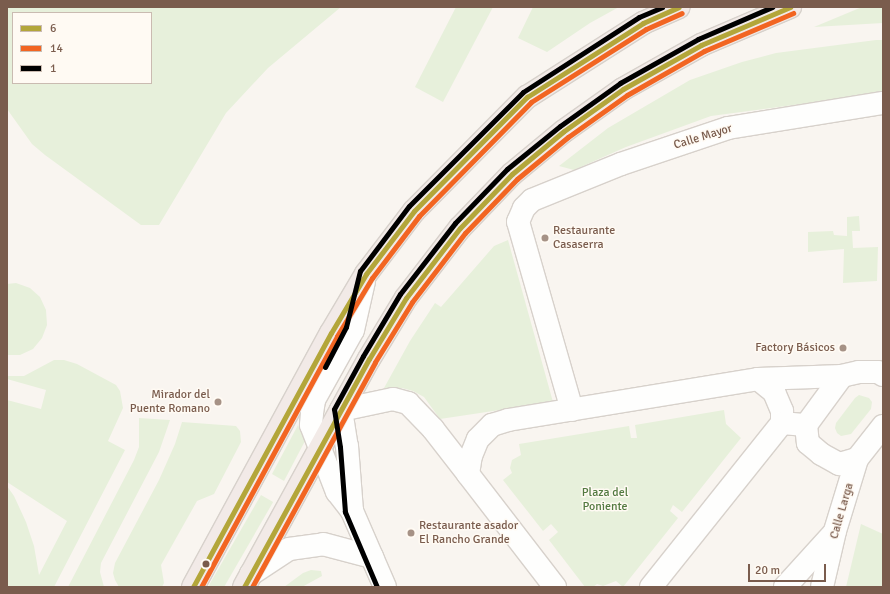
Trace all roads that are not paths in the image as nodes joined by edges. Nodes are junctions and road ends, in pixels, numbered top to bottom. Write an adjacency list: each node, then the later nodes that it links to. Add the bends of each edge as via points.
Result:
1 (679, 7): 4 (highway, via 643,23 527,98 414,211)
2 (790, 7): 9 (highway, via 701,45 623,89 564,131 512,174 460,228 421,277 369,359)
3 (883, 103): 10 (street, Calle Mayor, via 728,128 621,164 532,200 524,208 518,222 521,240)
4 (366, 274): 15 (street, via 353,330 314,400 311,425); 22 (highway, via 299,390)
5 (883, 375): 6 (street, via 878,372 858,372)
6 (842, 376): 7 (street); 12 (street)
7 (758, 379): 10 (street); 11 (street, via 774,392 782,411)
8 (369, 403): 9 (street); 14 (street, via 356,420); 17 (street, via 393,399 408,404 433,429)
9 (341, 410): 14 (street); 15 (highway)
10 (572, 410): 17 (street, via 492,425 478,439 471,456)
11 (782, 423): 12 (street); 25 (street)
12 (806, 425): 16 (street, via 808,443 821,454 839,464)
13 (883, 426): 16 (street)
14 (347, 446): 18 (street)
15 (320, 449): 18 (street, via 337,492); 21 (highway)
16 (857, 459): 19 (street, Calle Larga)
17 (468, 474): 24 (street)
18 (352, 511): 20 (street)
19 (835, 531): 26 (street); 27 (street, Calle Larga)
20 (372, 557): 21 (street, via 322,544 289,549); 23 (street)
21 (248, 580)
22 (193, 587)
23 (385, 587)
24 (555, 587)
25 (651, 587)
26 (785, 587)
27 (822, 587)

